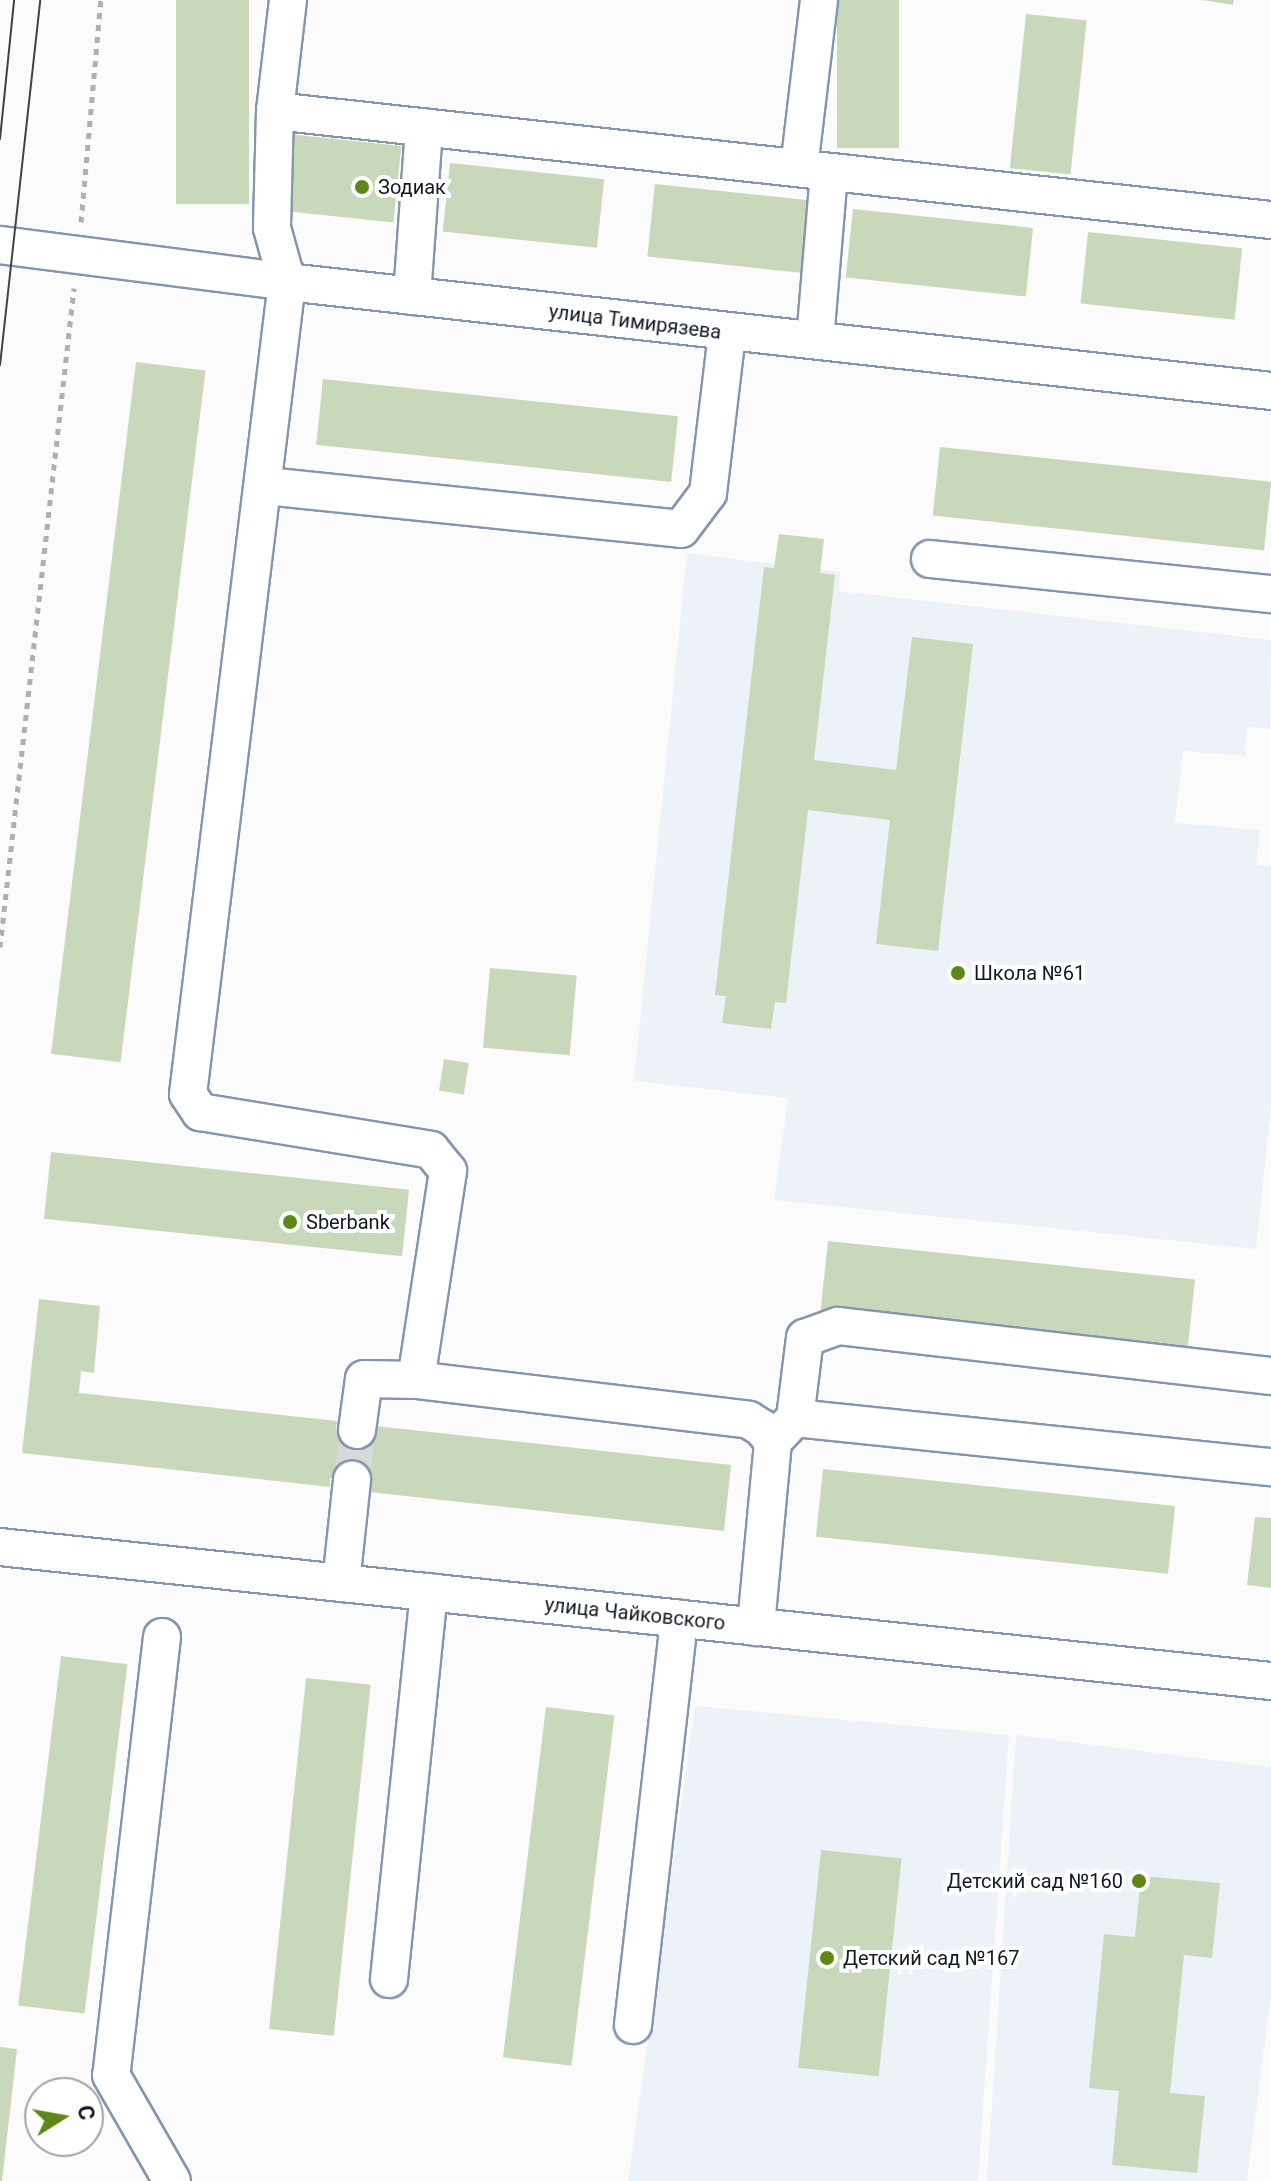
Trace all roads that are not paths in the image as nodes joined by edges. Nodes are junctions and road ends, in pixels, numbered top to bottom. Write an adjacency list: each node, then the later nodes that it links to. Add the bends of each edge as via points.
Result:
1 (288, 0): 3 (street)
2 (819, 0): 5 (street)
3 (275, 111): 4 (street); 8 (street, via 272,228)
4 (424, 127): 5 (street); 9 (street)
5 (814, 172): 6 (street); 11 (street)
6 (1271, 220)
7 (0, 245): 8 (street, улица Тимирязева)
8 (287, 282): 9 (street, улица Тимирязева); 13 (street)
9 (412, 296): 10 (street, улица Тимирязева)
10 (727, 333): 11 (street, улица Тимирязева); 13 (street, via 708,493 681,529)
11 (815, 340): 12 (street, улица Тимирязева)
12 (1271, 391)
13 (266, 486): 17 (street, via 188,1094 200,1112 431,1150 448,1171)
14 (930, 559): 15 (street)
15 (1271, 594)
16 (1271, 1376): 19 (street, via 838,1326 805,1338)
17 (416, 1380): 18 (street, via 364,1379); 19 (street, via 749,1420)
18 (357, 1430)
19 (784, 1430): 20 (street); 26 (street)
20 (1271, 1467)
21 (352, 1480): 23 (street)
22 (0, 1547): 23 (street, улица Чайковского)
23 (341, 1583): 24 (street, улица Чайковского)
24 (429, 1592): 25 (street, улица Чайковского); 29 (street)
25 (679, 1619): 26 (street, улица Чайковского); 30 (street)
26 (756, 1627): 28 (street, улица Чайковского)
27 (162, 1637): 31 (street, via 111,2075)
28 (1271, 1681)
29 (389, 1979)
30 (633, 2025)
31 (172, 2181)

